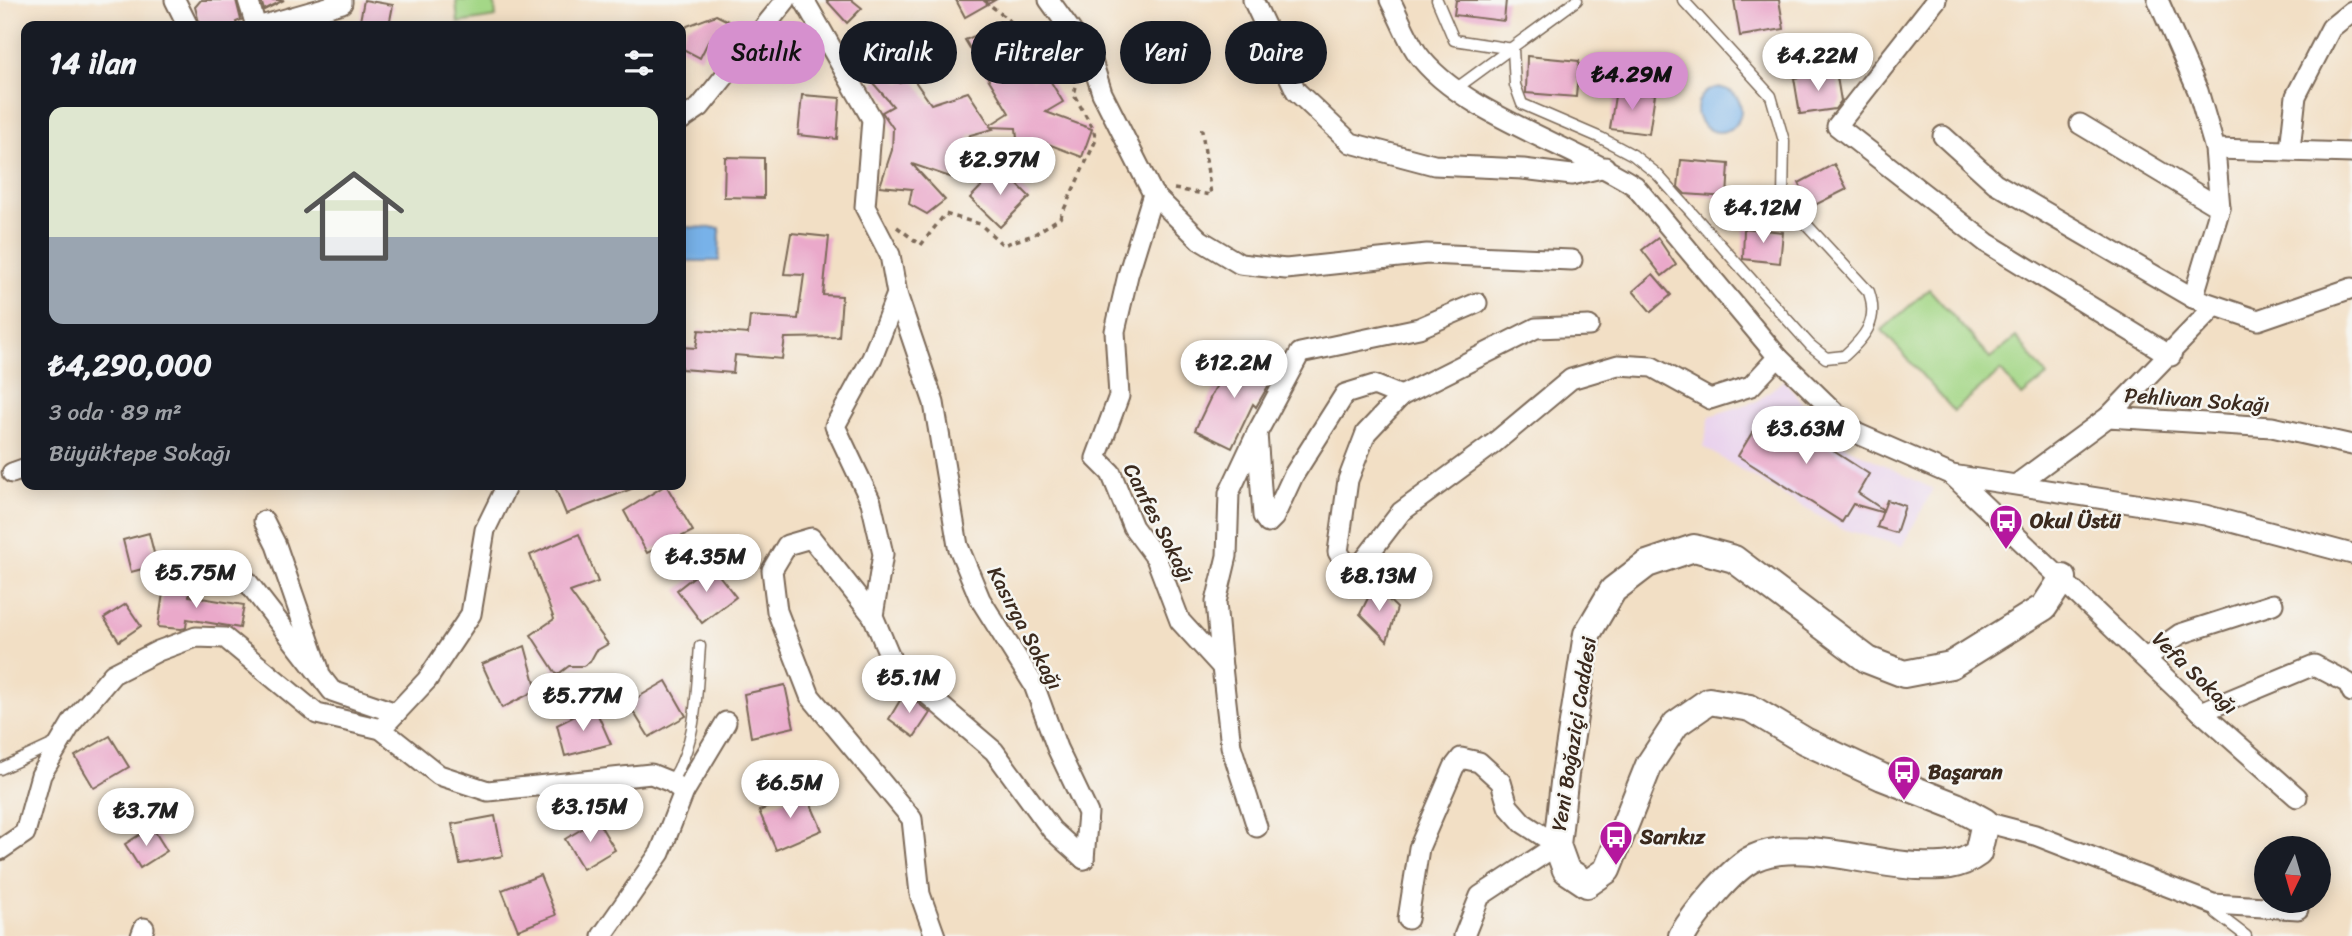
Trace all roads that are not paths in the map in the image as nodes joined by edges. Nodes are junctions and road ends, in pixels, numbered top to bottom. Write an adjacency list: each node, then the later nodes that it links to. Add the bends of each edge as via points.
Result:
1 (175, 0): 15 (street)
2 (247, 0): 16 (street)
3 (342, 0): 17 (street)
4 (786, 0): 20 (street, via 700,107)
5 (804, 0): 31 (street, Kasırga Sokağı, via 873,119 865,207 890,255)
6 (1049, 0): 27 (street, via 1091,58 1102,93)
7 (1253, 0): 26 (street, via 1296,92 1351,144 1434,165 1573,175)
8 (1390, 0): 19 (street, via 1417,53)
9 (1437, 0): 18 (lane, via 1454,40)
10 (1577, 0): 18 (lane)
11 (1683, 0): 18 (lane, via 1771,96 1784,141 1783,199 1869,292 1875,309 1871,324 1843,356 1826,358 1810,345 1657,174 1633,155 1522,104 1515,85)
12 (1936, 0): 36 (street, via 1837,126 1987,243)
13 (2158, 0): 23 (street, via 2198,91)
14 (2352, 11): 24 (street, via 2331,28 2296,96)
15 (186, 21)
16 (254, 21)
17 (279, 21)
18 (1513, 49): 19 (lane)
19 (1454, 89): 26 (street)
20 (686, 117)
21 (2080, 124): 28 (street)
22 (1943, 136): 32 (street, via 1995,183)
23 (2215, 149): 24 (street); 28 (street)
24 (2290, 149): 25 (street)
25 (2352, 153)
26 (1605, 167): 37 (street, via 1635,186)
27 (1150, 189): 29 (street, via 1200,240 1240,264 1286,269 1427,254); 53 (street, Canfes Sokağı, via 1115,331 1119,396 1096,458 1111,473 1133,527 1156,558 1180,621)
28 (2220, 208): 32 (street)
29 (1572, 260)
30 (2352, 288): 34 (street, via 2258,320)
31 (897, 294): 50 (street, via 872,358 835,426 871,502 883,554); 50 (street, Kasırga Sokağı, via 934,403 958,546 979,599 1034,685 1088,813 1084,859 1052,830 994,751 894,666)
32 (2193, 298): 34 (street)
33 (1477, 303): 40 (street, Canfes Sokağı, via 1419,328 1300,353)
34 (2215, 306): 36 (street)
35 (1589, 326): 38 (street, via 1536,328)
36 (2171, 356): 39 (street)
37 (1778, 357): 38 (street, via 1751,386 1710,399 1652,367 1618,365 1571,379 1401,512 1362,563 1347,565 1338,552 1348,480 1366,433); 42 (street, via 1856,433)
38 (1401, 396): 40 (street, via 1374,385 1345,394 1268,523 1263,516)
39 (2108, 417): 41 (street, Pehlivan Sokağı, via 2272,427); 43 (street, Pehlivan Sokağı)
40 (1257, 433): 53 (street, Canfes Sokağı, via 1229,493 1227,556 1216,602)
41 (2352, 445)
42 (1952, 475): 43 (street); 48 (street, Vefa Sokağı)
43 (2017, 484): 46 (street, via 2204,516)
44 (505, 490): 57 (street, via 485,530 471,614 427,680)
45 (264, 521): 54 (street)
46 (2352, 554)
47 (243, 576): 54 (street)
48 (2063, 578): 52 (street, Vefa Sokağı); 66 (street, Yeni Boğaziçi Caddesi, via 2044,607 1951,664 1904,674 1868,660 1734,559 1694,548 1647,564 1613,590 1587,634)
49 (2273, 604): 52 (street, via 2180,634)
50 (873, 616): 72 (street, via 811,538 787,545 772,570 777,611 810,696 912,819 920,894)
51 (700, 646): 62 (lane, via 693,732)
52 (2146, 658): 56 (street, Vefa Sokağı)
53 (1222, 667): 65 (street, via 1231,746)
54 (321, 677): 57 (street, via 332,691)
55 (2351, 685): 56 (street, via 2314,665)
56 (2201, 712): 63 (street, Vefa Sokağı)
57 (397, 713): 59 (street)
58 (726, 722): 62 (street)
59 (381, 729): 60 (street, via 317,714 225,638 196,637 113,674); 62 (street, via 439,775 488,791 651,774)
60 (62, 739): 61 (lane); 67 (street, via 41,775 25,833)
61 (0, 769)
62 (678, 787): 71 (street, via 660,853)
63 (2297, 797)
64 (1985, 822): 66 (street, Yeni Boğaziçi Caddesi, via 1816,747 1750,708 1709,701 1676,724 1648,765 1607,870 1587,884 1566,870); 68 (street, via 2035,835); 74 (street, via 1978,853 1964,863 1941,867 1816,853 1778,852 1753,858 1708,901)
65 (1257, 827)
66 (1557, 845): 70 (street, via 1523,823 1508,806 1501,782 1479,762 1461,758 1419,848); 73 (street, via 1480,897)
67 (0, 850)
68 (2213, 904): 69 (street); 75 (lane, via 2216,913)
69 (2254, 906)
70 (1409, 919)
71 (602, 936)
72 (935, 936)
73 (1464, 936)
74 (1682, 936)
75 (2246, 936)

